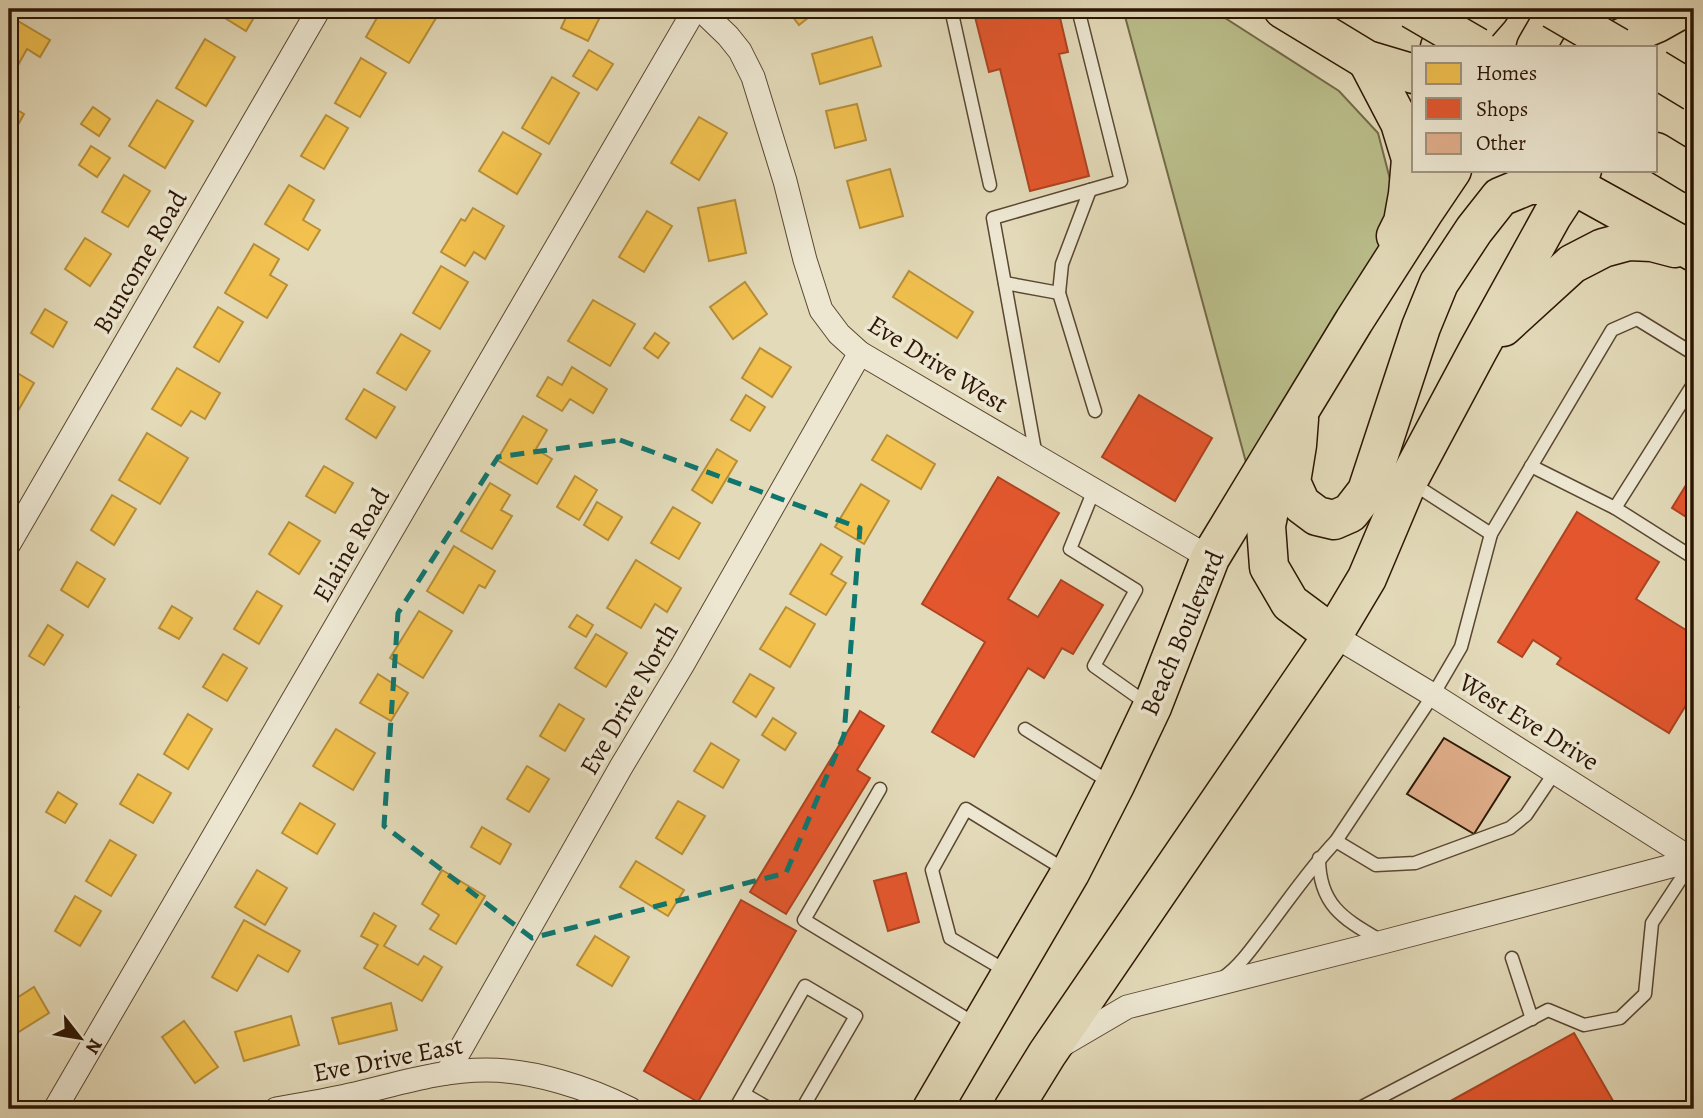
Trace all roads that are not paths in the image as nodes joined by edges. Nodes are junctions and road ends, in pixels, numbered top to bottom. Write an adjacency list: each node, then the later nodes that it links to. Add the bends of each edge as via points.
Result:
1 (319, 9): 48 (street, Buncome Road)
2 (698, 9): 37 (street, Eve Drive West, via 740,51 785,181 821,310); 71 (street, Elaine Road)
3 (951, 9): 29 (lane)
4 (1078, 9): 30 (lane, via 1121,181)
5 (1283, 9): 18 (highway)
6 (1412, 9): 12 (highway, bridge)
7 (1490, 9): 11 (highway, via 1469,33)
8 (1556, 9): 13 (highway); 15 (highway, bridge)
9 (1682, 9): 14 (highway)
10 (1688, 9): 17 (highway)
11 (1442, 46)
12 (1475, 46)
13 (1537, 46)
14 (1602, 46)
15 (1616, 46)
16 (1412, 54): 18 (highway)
17 (1658, 54)
18 (1367, 60): 21 (highway); 35 (highway, via 1400,123 1411,159 1403,222)
19 (1694, 66): 22 (highway)
20 (1658, 70): 23 (highway, bridge)
21 (1412, 73)
22 (1658, 75)
23 (1694, 92)
24 (1658, 153): 27 (highway)
25 (1451, 172): 31 (highway, Beach Boulevard)
26 (1470, 172): 31 (highway)
27 (1694, 175)
28 (1578, 177): 32 (highway); 36 (highway); 41 (highway, via 1529,185 1500,197 1474,230 1439,283 1367,491 1350,513 1334,520 1317,516 1301,503 1291,482 1297,445)
29 (990, 184)
30 (1090, 190): 33 (lane, via 993,218); 34 (lane, via 1062,264)
31 (1424, 210): 35 (highway, Beach Boulevard)
32 (1694, 254): 36 (highway, via 1652,242 1629,241 1603,248 1572,264)
33 (1005, 283): 34 (lane); 42 (lane)
34 (1059, 293): 40 (lane)
35 (1354, 321): 41 (highway, Beach Boulevard)
36 (1478, 350): 44 (highway)
37 (860, 353): 42 (street, Eve Drive West); 69 (street, Eve Drive North)
38 (1694, 354): 43 (lane, via 1637,319 1612,330)
39 (1694, 383): 46 (lane)
40 (1095, 411)
41 (1292, 421): 49 (highway, Beach Boulevard); 51 (highway, via 1266,526 1269,567 1290,603)
42 (1036, 456): 45 (street, Eve Drive West)
43 (1531, 466): 46 (lane); 47 (lane)
44 (1408, 481): 47 (lane); 51 (highway, via 1367,579)
45 (1094, 490): 49 (street, Eve Drive West); 53 (lane, via 1070,549 1136,590 1094,666)
46 (1615, 508): 50 (lane)
47 (1491, 534): 52 (lane, via 1461,647)
48 (9, 544)
49 (1210, 558): 53 (highway, Beach Boulevard)
50 (1694, 558)
51 (1333, 635): 52 (street, West Eve Drive); 68 (highway)
52 (1433, 695): 55 (street, West Eve Drive); 58 (lane)
53 (1152, 707): 56 (highway, Beach Boulevard)
54 (1025, 729): 56 (lane)
55 (1555, 772): 58 (lane, via 1526,815 1510,828 1415,863 1376,865); 60 (street, West Eve Drive)
56 (1115, 786): 61 (highway, Beach Boulevard)
57 (880, 789): 67 (lane, via 804,920)
58 (1336, 841): 59 (lane)
59 (1320, 858): 62 (lane, via 1319,875 1336,911); 65 (lane, via 1248,954)
60 (1694, 860): 62 (street); 66 (lane, via 1652,923 1645,994 1620,1018 1584,1025 1549,1010)
61 (1070, 873): 64 (highway, Beach Boulevard); 64 (lane, via 966,809 932,870 950,937)
62 (1383, 942): 65 (street)
63 (1512, 958): 66 (lane)
64 (1011, 974): 67 (highway, Beach Boulevard)
65 (1212, 985): 68 (street, via 1127,1007)
66 (1532, 1019): 79 (lane)
67 (980, 1027): 77 (highway, Beach Boulevard)
68 (1047, 1054): 78 (highway)
69 (447, 1073): 72 (street, Eve Drive East); 73 (street, Eve Drive East, via 487,1070 553,1079)
70 (744, 1094): 74 (lane); 75 (lane); 76 (lane, via 805,986 856,1016)
71 (55, 1109)
72 (276, 1109)
73 (630, 1109)
74 (735, 1109)
75 (770, 1109)
76 (802, 1109)
77 (932, 1109)
78 (1013, 1109)
79 (1358, 1109)

